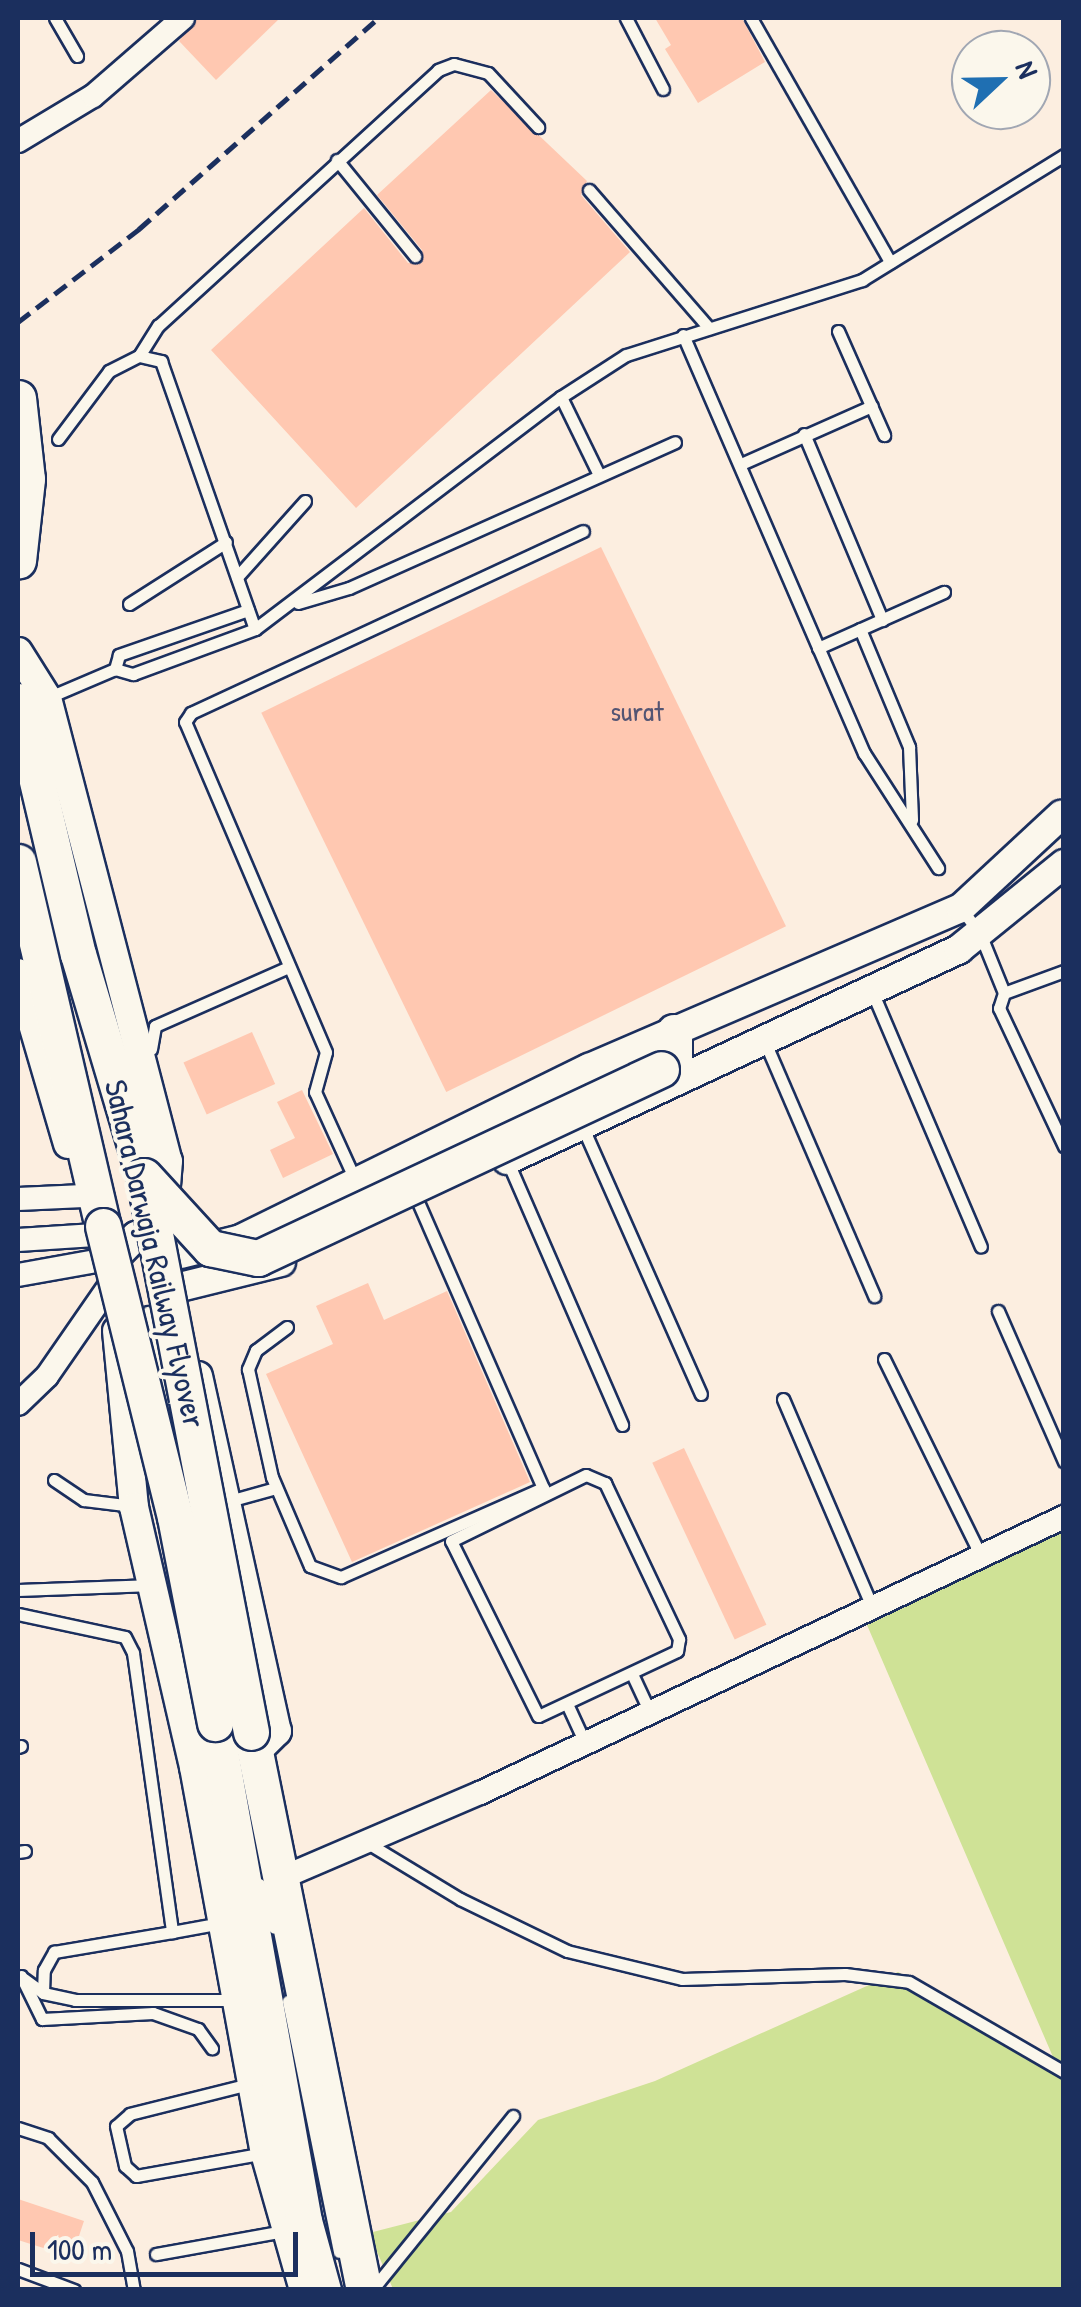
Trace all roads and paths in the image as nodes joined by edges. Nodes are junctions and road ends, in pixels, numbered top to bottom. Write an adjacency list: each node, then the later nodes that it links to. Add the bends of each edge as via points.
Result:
1 (55, 18): 5 (lane)
2 (183, 18): 8 (street, via 94,96)
3 (626, 18): 6 (lane)
4 (751, 18): 13 (lane)
5 (78, 56)
6 (663, 89)
7 (538, 126): 10 (lane, via 488,73 454,64 414,89)
8 (18, 141)
9 (1064, 155): 13 (lane)
10 (337, 160): 12 (lane); 17 (lane, via 158,326)
11 (589, 190): 14 (lane)
12 (415, 256)
13 (890, 262): 14 (lane, via 862,280)
14 (709, 328): 16 (lane)
15 (838, 331): 20 (lane)
16 (683, 335): 18 (lane, via 626,356); 25 (lane)
17 (139, 356): 23 (lane, via 109,371); 29 (lane, via 161,360 169,373)
18 (561, 397): 26 (lane); 34 (lane)
19 (18, 398): 30 (highway, via 28,479)
20 (872, 406): 21 (lane); 22 (lane)
21 (804, 434): 25 (lane); 36 (lane)
22 (884, 434)
23 (58, 438)
24 (676, 442): 26 (lane)
25 (741, 464): 39 (lane)
26 (599, 475): 34 (lane, via 349,588)
27 (305, 501): 31 (lane)
28 (583, 531): 50 (lane, via 192,713 186,734)
29 (226, 542): 31 (lane); 33 (lane)
30 (18, 561)
31 (238, 577): 35 (lane)
32 (944, 592): 36 (lane)
33 (129, 604)
34 (289, 606): 37 (lane)
35 (248, 610): 37 (lane); 41 (lane, via 119,655)
36 (882, 620): 38 (lane)
37 (255, 629): 41 (lane, via 133,674)
38 (860, 629): 39 (lane); 44 (lane, via 909,747)
39 (818, 648): 44 (lane, via 864,753)
40 (18, 652): 42 (street)
41 (115, 669): 42 (lane)
42 (32, 700): 61 (highway, Sahara Darwaja Railway Flyover, via 78,954)
43 (1063, 808): 48 (street)
44 (912, 821): 46 (lane)
45 (18, 862): 95 (highway, Sahara Darwaja Railway Flyover, bridge, via 174,1517 215,1724)
46 (938, 868)
47 (1062, 872): 49 (street)
48 (960, 908): 49 (lane); 56 (street)
49 (981, 936): 53 (street); 54 (lane)
50 (289, 967): 61 (lane, via 154,1026 149,1041 174,1140); 62 (lane, via 326,1052 314,1081 318,1103)
51 (1064, 971): 54 (lane)
52 (18, 972): 55 (street)
53 (871, 989): 57 (street); 68 (lane)
54 (1004, 994): 59 (lane, via 1002,1018)
55 (23, 1011): 63 (street)
56 (674, 1032): 62 (street); 67 (highway, bridge, via 674,1060 662,1070 258,1258)
57 (764, 1040): 58 (street); 72 (lane)
58 (582, 1126): 60 (street); 76 (lane)
59 (1064, 1146)
60 (507, 1160): 65 (street); 79 (lane)
61 (156, 1168): 67 (highway, bridge); 67 (street); 95 (highway, Sahara Darwaja Railway Flyover, bridge)
62 (357, 1184): 67 (street)
63 (84, 1196): 64 (street); 70 (street)
64 (18, 1199)
65 (418, 1200): 71 (street, via 260,1272); 82 (lane, via 542,1488 341,1577 310,1566)
66 (18, 1240): 70 (street)
67 (184, 1246): 70 (street, via 124,1242); 71 (street)
68 (981, 1248)
69 (18, 1274): 70 (street)
70 (115, 1277): 71 (street); 78 (street, via 47,1376); 84 (street); 97 (lane)
71 (181, 1291): 83 (street)
72 (874, 1296)
73 (998, 1311): 80 (lane)
74 (287, 1326): 82 (lane, via 256,1350 248,1369)
75 (884, 1359): 86 (lane)
76 (700, 1394)
77 (782, 1399): 89 (lane)
78 (18, 1404)
79 (622, 1425)
80 (1064, 1460)
81 (54, 1480): 84 (lane, via 84,1500)
82 (276, 1488): 83 (lane)
83 (229, 1500): 95 (street, via 277,1731)
84 (134, 1506): 87 (street)
85 (1064, 1517): 86 (street)
86 (980, 1556): 89 (street)
87 (152, 1585): 88 (lane); 95 (street)
88 (18, 1590)
89 (872, 1608): 93 (street)
90 (18, 1614): 99 (lane, via 108,1629 125,1637 133,1653)
91 (633, 1676): 92 (lane); 92 (lane, via 670,1658 679,1639 605,1483 586,1475 451,1540 529,1707 538,1716); 93 (lane)
92 (568, 1706): 94 (lane)
93 (650, 1712): 94 (street)
94 (586, 1742): 96 (street)
95 (230, 1753): 97 (highway); 98 (street); 115 (highway, via 304,2221)
96 (366, 1842): 97 (street); 104 (lane, via 460,1899 567,1951 682,1979 845,1974 909,1982)
97 (269, 1883): 116 (lane, via 259,1926); 117 (lane); 118 (highway)
98 (225, 1922): 99 (lane); 102 (street)
99 (172, 1932): 101 (lane, via 54,1952 44,1970)
100 (19, 1974): 101 (lane); 103 (lane, via 42,2019 154,2013 198,2028)
101 (44, 1993): 102 (lane, via 75,2000)
102 (239, 2000): 105 (street)
103 (212, 2048)
104 (1064, 2072)
105 (253, 2083): 108 (street); 108 (lane, via 130,2114 116,2126 126,2166 136,2176)
106 (513, 2116): 118 (lane)
107 (18, 2128): 113 (lane, via 48,2138 92,2182 127,2251)
108 (265, 2153): 109 (street)
109 (286, 2231): 110 (lane); 114 (street)
110 (156, 2254)
111 (18, 2269): 112 (lane)
112 (74, 2290)
113 (134, 2290)
114 (304, 2290)
115 (323, 2290)
116 (334, 2290)
117 (350, 2290)
118 (368, 2290)

